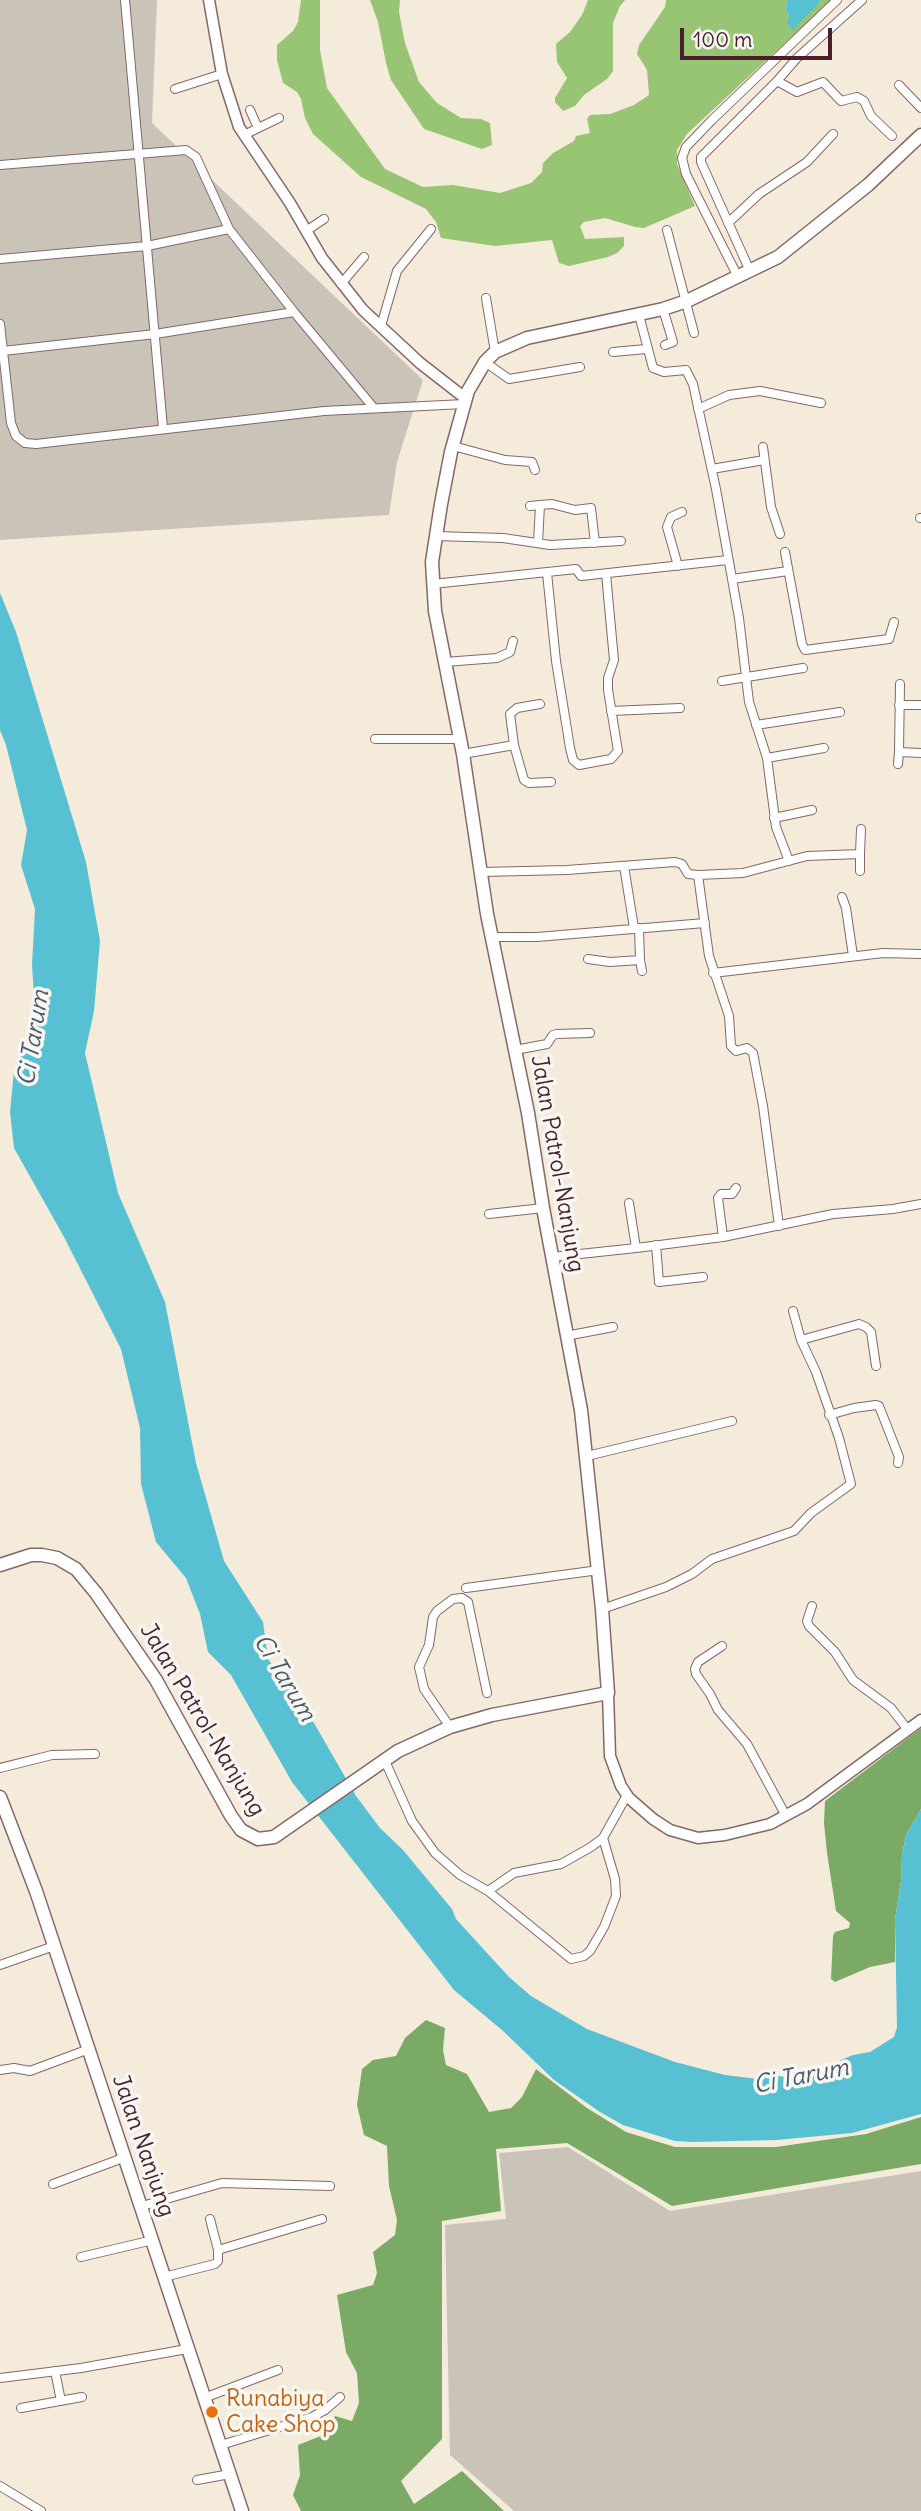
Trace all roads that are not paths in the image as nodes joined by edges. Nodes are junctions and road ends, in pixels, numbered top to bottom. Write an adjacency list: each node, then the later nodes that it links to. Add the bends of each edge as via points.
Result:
1 (125, 0): 17 (street)
2 (209, 0): 5 (street)
3 (837, 0): 29 (street, via 712,120 686,147 682,158)
4 (862, 0): 6 (street)
5 (222, 74): 8 (street); 14 (street)
6 (778, 81): 16 (street, via 797,92 823,82 841,101 857,97); 20 (street, via 700,159)
7 (899, 85): 9 (street)
8 (175, 89)
9 (921, 108)
10 (250, 110): 12 (street)
11 (279, 118): 12 (street)
12 (258, 128): 14 (street)
13 (833, 134): 20 (street, via 807,162 759,194)
14 (244, 135): 23 (street)
15 (921, 135): 28 (main road, Jalan Patrol-Nanjung, via 835,214 778,257)
16 (892, 136)
17 (139, 154): 18 (street); 21 (street, via 180,149 193,154); 25 (street)
18 (0, 165)
19 (324, 219): 23 (street)
20 (727, 223): 28 (street)
21 (229, 229): 25 (street); 34 (street)
22 (431, 229): 37 (street, via 397,271)
23 (306, 230): 30 (street)
24 (667, 230): 32 (street)
25 (147, 246): 27 (street); 39 (street)
26 (364, 257): 30 (street)
27 (0, 259)
28 (750, 271): 29 (main road, Jalan Patrol-Nanjung)
29 (737, 277): 32 (main road, Jalan Patrol-Nanjung)
30 (341, 284): 37 (street)
31 (486, 299): 43 (street)
32 (687, 301): 33 (main road, Jalan Patrol-Nanjung); 38 (street)
33 (663, 309): 35 (main road, Jalan Patrol-Nanjung); 40 (street, via 673,342)
34 (294, 312): 39 (street); 49 (street)
35 (639, 315): 41 (street); 43 (main road, Jalan Patrol-Nanjung, via 527,338)
36 (0, 324): 42 (street)
37 (381, 326): 47 (street)
38 (694, 333)
39 (155, 334): 42 (street); 51 (street)
40 (664, 345)
41 (646, 349): 44 (street); 50 (street, via 653,368 686,370)
42 (3, 351): 51 (street, via 11,423 25,443)
43 (495, 352): 45 (main road, Jalan Patrol-Nanjung)
44 (613, 352)
45 (485, 362): 46 (street, via 509,379); 47 (main road, Jalan Patrol-Nanjung)
46 (580, 367)
47 (465, 401): 49 (street); 52 (main road, Jalan Patrol-Nanjung)
48 (821, 403): 50 (street, via 760,391 729,396)
49 (373, 407): 51 (street)
50 (698, 409): 56 (street)
51 (163, 428)
52 (453, 446): 57 (street, via 532,462); 62 (main road, Jalan Patrol-Nanjung)
53 (763, 447): 54 (street)
54 (764, 461): 55 (street); 56 (street); 61 (street)
55 (775, 461)
56 (712, 469): 67 (street)
57 (535, 470)
58 (540, 505): 59 (street); 64 (street); 65 (street, via 591,508)
59 (530, 506)
60 (682, 512): 68 (street, via 671,517 667,527)
61 (780, 534)
62 (435, 536): 64 (street); 73 (main road, Jalan Patrol-Nanjung)
63 (621, 541): 65 (street)
64 (538, 543): 65 (street)
65 (595, 543)
66 (785, 552): 69 (street)
67 (728, 560): 68 (street); 72 (street)
68 (678, 566): 71 (street)
69 (788, 571): 72 (street); 74 (street, via 805,650 889,639)
70 (547, 573): 71 (street, via 577,569 581,576); 73 (street); 85 (street, via 556,661 576,763 611,759 617,754)
71 (606, 573): 85 (street, via 614,660 608,678)
72 (732, 579): 78 (street)
73 (433, 584): 76 (main road, Jalan Patrol-Nanjung)
74 (894, 622)
75 (513, 641): 76 (street, via 510,652 497,658)
76 (445, 662): 89 (main road, Jalan Patrol-Nanjung)
77 (803, 668): 78 (street)
78 (747, 677): 79 (street); 87 (street)
79 (722, 681)
80 (900, 684): 82 (street)
81 (540, 704): 90 (street, via 510,713)
82 (899, 705): 83 (street); 92 (street)
83 (921, 705)
84 (680, 708): 85 (street)
85 (611, 711)
86 (840, 712): 87 (street)
87 (756, 724): 95 (street)
88 (375, 739): 89 (street)
89 (459, 739): 94 (main road, Jalan Patrol-Nanjung)
90 (514, 745): 94 (street); 97 (street, via 524,780)
91 (824, 748): 95 (street)
92 (899, 752): 93 (street); 96 (street)
93 (921, 753)
94 (463, 754): 105 (main road, Jalan Patrol-Nanjung)
95 (766, 758): 99 (street)
96 (898, 764)
97 (551, 782)
98 (812, 810): 99 (street)
99 (774, 818): 102 (street)
100 (861, 829): 101 (street)
101 (860, 854): 102 (street); 104 (street)
102 (789, 861): 106 (street, via 743,873)
103 (624, 866): 105 (street); 106 (street, via 679,862 688,874); 109 (street)
104 (860, 871)
105 (481, 872): 110 (main road, Jalan Patrol-Nanjung)
106 (698, 875): 108 (street)
107 (842, 897): 112 (street)
108 (705, 923): 109 (street); 116 (street)
109 (636, 928): 110 (street); 114 (street)
110 (492, 937): 118 (main road, Jalan Patrol-Nanjung)
111 (921, 954): 112 (street)
112 (853, 956): 116 (street)
113 (588, 959): 114 (street)
114 (640, 960): 115 (street)
115 (642, 971)
116 (713, 973): 124 (street, via 729,1016 733,1050 747,1048 753,1053)
117 (590, 1032): 118 (street, via 556,1034 547,1044)
118 (515, 1050): 122 (main road, Jalan Patrol-Nanjung)
119 (736, 1188): 125 (street, via 718,1198)
120 (629, 1203): 127 (street)
121 (921, 1205): 124 (street, via 833,1214)
122 (543, 1208): 123 (street); 128 (main road, Jalan Patrol-Nanjung)
123 (489, 1214)
124 (779, 1226): 125 (street)
125 (723, 1237): 126 (street)
126 (656, 1245): 127 (street); 129 (street, via 659,1282)
127 (636, 1248): 128 (street)
128 (552, 1257): 132 (main road, Jalan Patrol-Nanjung)
129 (703, 1277)
130 (793, 1311): 133 (street)
131 (613, 1327): 132 (street)
132 (566, 1336): 137 (main road, Jalan Patrol-Nanjung)
133 (801, 1340): 134 (street, via 866,1326); 135 (street)
134 (876, 1366)
135 (829, 1415): 138 (street, via 879,1406); 143 (street, via 847,1462 849,1486 794,1531 712,1559 666,1587)
136 (733, 1421): 137 (street)
137 (586, 1455): 140 (main road, Jalan Patrol-Nanjung)
138 (898, 1463)
139 (0, 1565): 151 (main road, Jalan Patrol-Nanjung, via 42,1555 76,1569 156,1680 231,1816 241,1830 258,1839 274,1837)
140 (599, 1570): 141 (street); 143 (main road, Jalan Patrol-Nanjung)
141 (467, 1588)
142 (812, 1606): 149 (street, via 809,1626 862,1688 891,1708)
143 (603, 1609): 146 (main road, Jalan Patrol-Nanjung)
144 (722, 1646): 155 (street, via 698,1662 696,1674 747,1744)
145 (487, 1693): 148 (street, via 468,1602 453,1599 433,1616 429,1645 419,1667 424,1689)
146 (608, 1693): 148 (main road, Jalan Patrol-Nanjung); 153 (street, via 612,1766)
147 (921, 1720): 149 (street)
148 (450, 1727): 151 (main road, Jalan Patrol-Nanjung, via 398,1751)
149 (908, 1730): 155 (street)
150 (95, 1754): 152 (street, via 52,1755)
151 (382, 1764): 157 (street, via 428,1845 447,1866)
152 (0, 1769)
153 (627, 1795): 155 (street, via 670,1830 698,1838 770,1824); 156 (street)
154 (0, 1797): 158 (main road, Jalan Nanjung)
155 (786, 1816)
156 (603, 1838): 157 (street, via 578,1857 514,1873); 157 (street, via 616,1896 604,1927 584,1956 570,1959)
157 (488, 1891)
158 (54, 1946): 159 (street); 160 (main road, Jalan Nanjung)
159 (0, 1965)
160 (89, 2049): 161 (street, via 39,2069); 162 (main road, Jalan Nanjung)
161 (0, 2070)
162 (123, 2158): 163 (street); 165 (main road, Jalan Nanjung)
163 (53, 2184)
164 (330, 2186): 165 (street, via 222,2183)
165 (142, 2206): 168 (main road, Jalan Nanjung)
166 (322, 2218): 169 (street)
167 (210, 2219): 169 (street)
168 (153, 2240): 170 (street); 171 (main road, Jalan Nanjung)
169 (218, 2250): 171 (street, via 215,2264)
170 (81, 2256)
171 (164, 2277): 172 (main road, Jalan Nanjung)
172 (187, 2349): 174 (street); 178 (main road, Jalan Nanjung)
173 (278, 2370): 178 (street)
174 (55, 2371): 175 (street); 179 (street)
175 (0, 2378)
176 (82, 2397): 179 (street)
177 (340, 2397): 181 (street, via 312,2417)
178 (204, 2398): 181 (main road, Jalan Nanjung)
179 (61, 2401): 180 (street)
180 (21, 2408)
181 (221, 2445): 182 (main road, Jalan Nanjung)
182 (230, 2474): 183 (street); 186 (main road, Jalan Nanjung)
183 (197, 2480)
184 (0, 2486): 185 (street)
185 (41, 2511)
186 (242, 2511)

